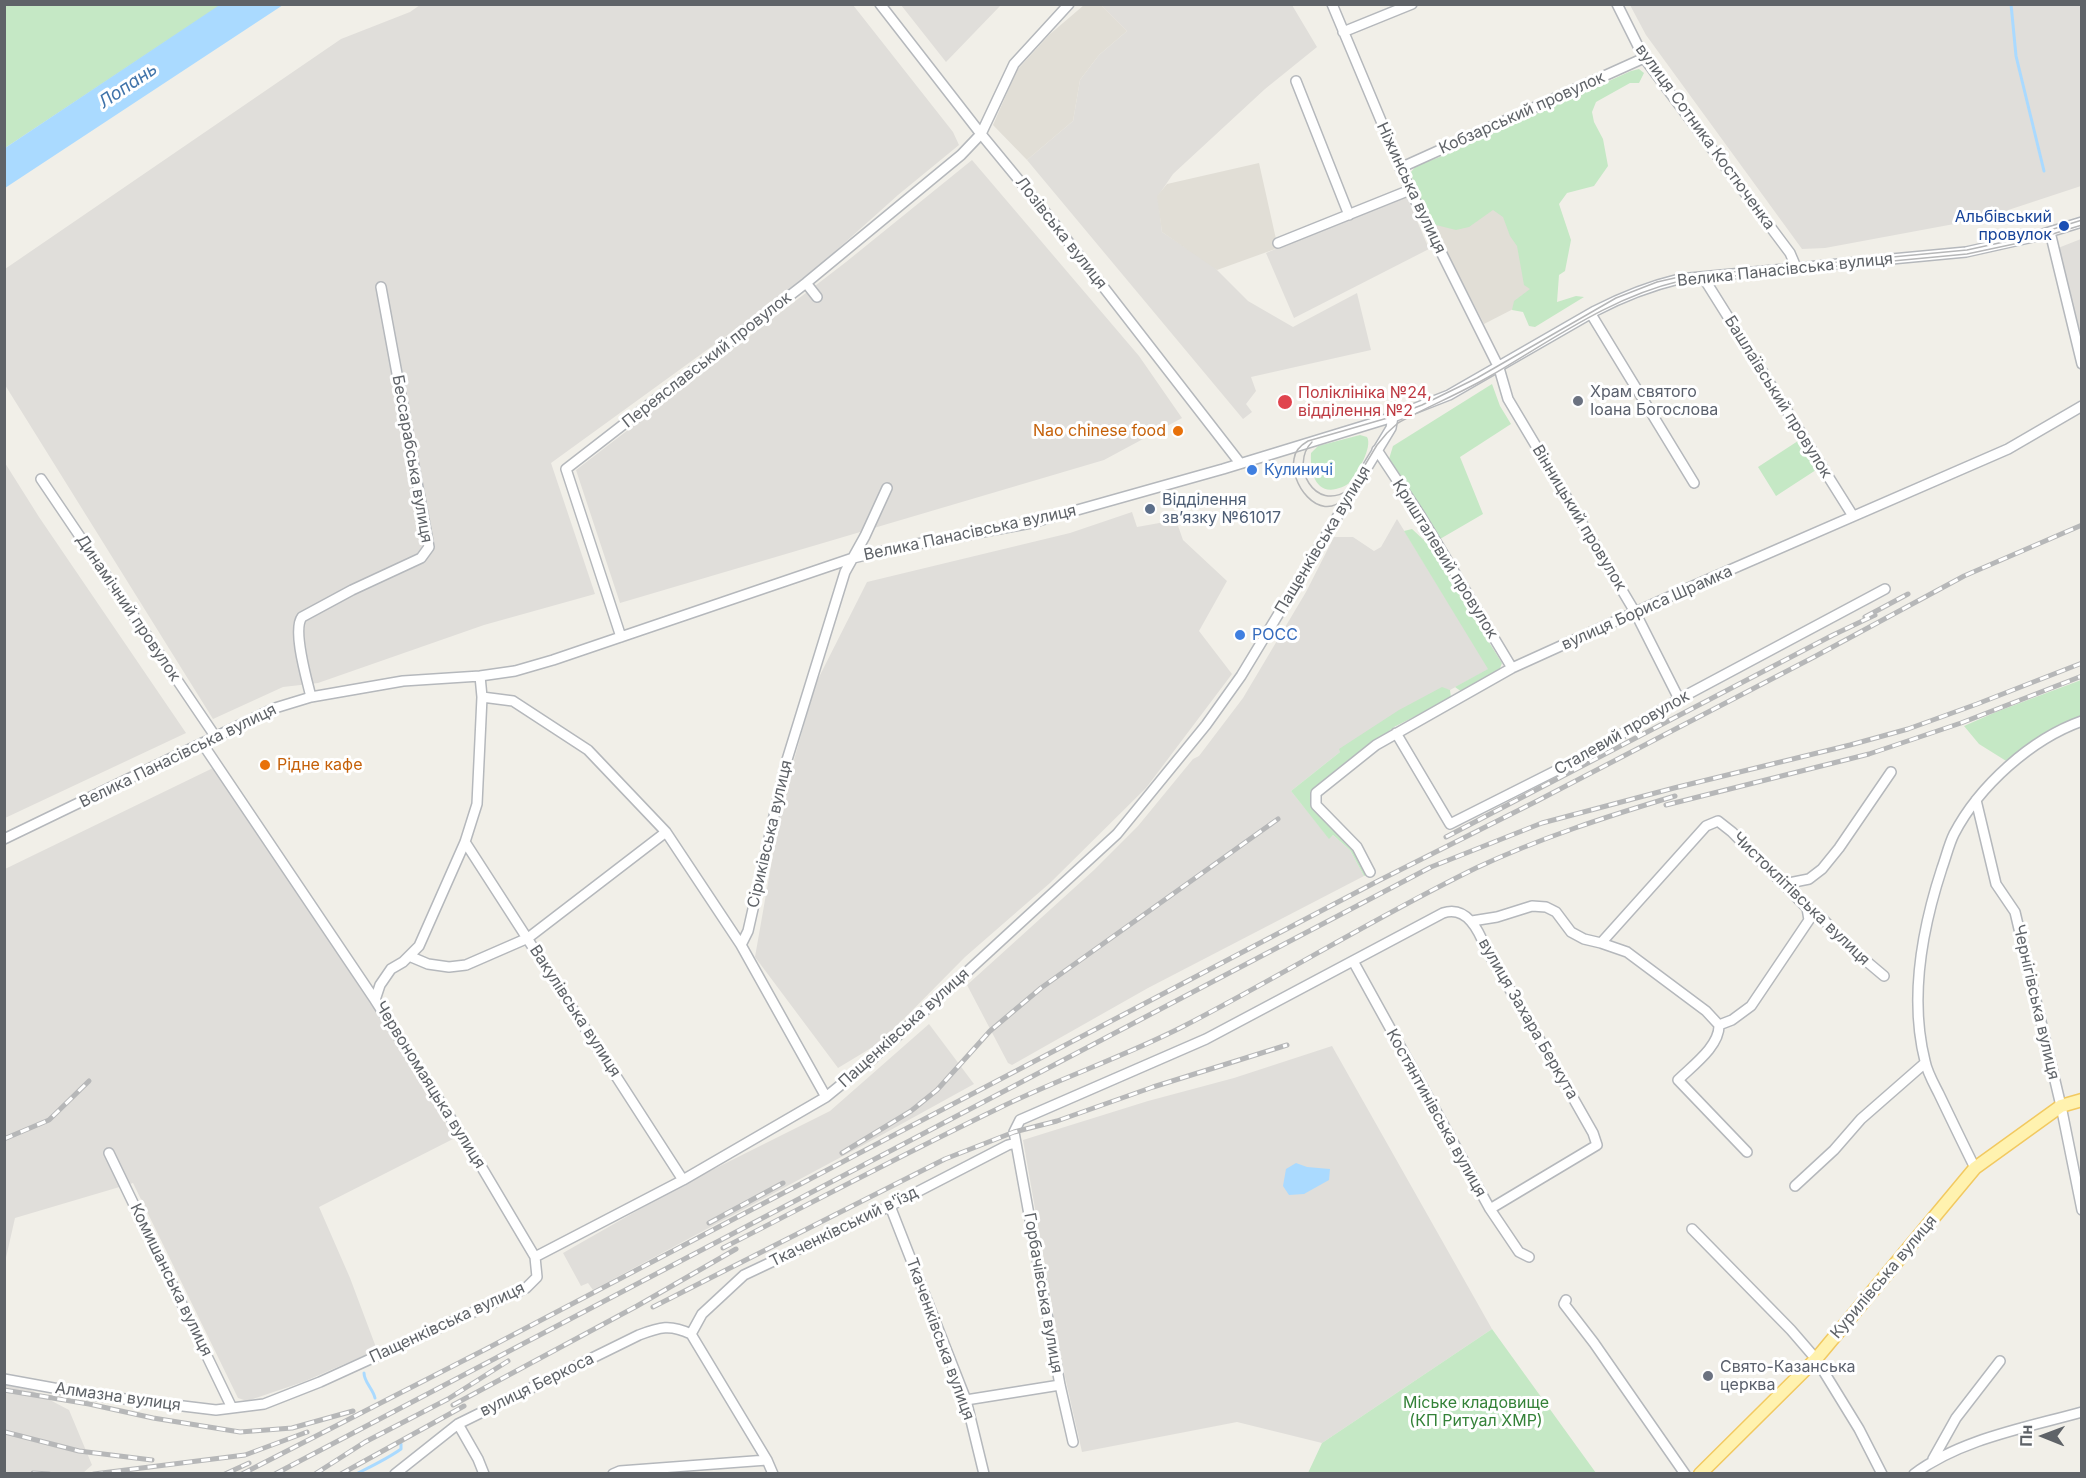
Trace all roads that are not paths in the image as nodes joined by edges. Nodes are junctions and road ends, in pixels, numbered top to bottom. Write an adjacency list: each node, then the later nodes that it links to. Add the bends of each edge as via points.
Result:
1 (880, 4): 9 (street, Лозівська вулиця)
2 (1069, 4): 9 (street, via 1014,64)
3 (1332, 4): 6 (street, Ніжинська вулиця)
4 (1412, 4): 6 (street)
5 (1617, 4): 7 (street, вулиця Сотника Костюченка)
6 (1343, 32): 10 (street, Ніжинська вулиця)
7 (1644, 58): 10 (street, Кобзарський провулок); 16 (street, вулиця Сотника Костюченка, via 1790,253)
8 (1296, 81): 12 (street)
9 (981, 134): 18 (street, Переяславський провулок); 27 (street, Лозівська вулиця)
10 (1401, 168): 11 (street, Ніжинська вулиця)
11 (1410, 190): 12 (street); 23 (street, Ніжинська вулиця)
12 (1349, 215): 15 (street)
13 (2082, 222): 14 (street, Велика Панасівська вулиця)
14 (2050, 232): 16 (street, Велика Панасівська вулиця, via 1966,252); 22 (street)
15 (1278, 243)
16 (1796, 267): 17 (street, Велика Панасівська вулиця)
17 (1703, 277): 21 (street, Велика Панасівська вулиця, via 1658,284); 31 (street, Башлаївський провулок)
18 (806, 283): 20 (street); 35 (street, Переяславський провулок, via 566,469)
19 (381, 287): 38 (street, Бессарабська вулиця, via 429,547 422,558 302,616 298,635)
20 (817, 297)
21 (1591, 314): 23 (street, Велика Панасівська вулиця); 29 (street)
22 (2082, 364)
23 (1499, 368): 25 (street, Велика Панасівська вулиця, via 1449,395); 34 (street, Вінницький провулок, via 1508,399)
24 (2082, 406): 31 (street, вулиця Бориса Шрамка, via 2008,449)
25 (1393, 417): 26 (street, Пащенківська вулиця); 27 (street, Велика Панасівська вулиця)
26 (1377, 450): 36 (street, Кришталевий провулок); 63 (street, Пащенківська вулиця, via 1241,676 1117,834)
27 (1240, 463): 32 (street, Велика Панасівська вулиця, via 1031,523)
28 (41, 479): 43 (street, Динамічний провулок)
29 (1694, 483)
30 (887, 488): 32 (street, Сіриківська вулиця)
31 (1853, 516): 34 (street, вулиця Бориса Шрамка)
32 (853, 558): 35 (street, Велика Панасівська вулиця); 56 (street, Сіриківська вулиця, via 845,572 786,763 748,931)
33 (1885, 589): 40 (street, Сталевий провулок)
34 (1635, 612): 36 (street, вулиця Бориса Шрамка); 40 (street, Вінницький провулок)
35 (621, 637): 37 (street, Велика Панасівська вулиця, via 525,668)
36 (1512, 668): 42 (street, вулиця Бориса Шрамка)
37 (480, 676): 38 (street, Велика Панасівська вулиця, via 403,681); 39 (street, Червономаяцька вулиця)
38 (312, 697): 43 (street, Велика Панасівська вулиця, via 275,708)
39 (482, 697): 47 (street, via 513,701 588,750); 49 (street, Червономаяцька вулиця, via 477,804)
40 (1678, 699): 42 (street, Сталевий провулок, via 1589,754 1450,824)
41 (2082, 721): 46 (street, via 2031,748 2001,772)
42 (1396, 733): 50 (street, вулиця Бориса Шрамка, via 1316,793 1316,805 1357,847)
43 (216, 736): 44 (street, Велика Панасівська вулиця)
44 (202, 743): 48 (street, Велика Панасівська вулиця); 60 (street)
45 (1891, 772): 51 (street, via 1822,869 1809,879)
46 (1976, 800): 62 (street, via 1954,835 1933,896 1921,955 1917,1000); 65 (street, Чернігівська вулиця, via 1996,884 2015,912)
47 (666, 832): 54 (street); 56 (street)
48 (4, 839)
49 (465, 842): 54 (street, Вакулівська вулиця); 57 (street, Червономаяцька вулиця, via 419,946)
50 (1370, 872)
51 (1784, 884): 52 (street, Чистоклітівська вулиця); 55 (street, Чистоклітівська вулиця, via 1718,821 1706,826)
52 (1807, 908): 59 (street, Чистоклітівська вулиця); 61 (street, via 1809,920 1751,1006)
53 (1472, 921): 55 (street, via 1532,906 1546,907 1556,912 1571,932); 58 (street, вулиця Захара Беркута, via 1458,911 1443,913); 73 (street, вулиця Захара Беркута, via 1597,1145)
54 (528, 938): 57 (street, via 466,965 428,964); 70 (street, Вакулівська вулиця)
55 (1600, 943): 61 (street, via 1627,951)
56 (741, 945): 63 (street)
57 (409, 956): 60 (street, Червономаяцька вулиця, via 391,969)
58 (1353, 961): 66 (street, via 1206,1039 1031,1114 1020,1120 1014,1132); 73 (street, Костянтинівська вулиця)
59 (1884, 976)
60 (375, 1000): 76 (street, Червономаяцька вулиця)
61 (1719, 1025): 67 (street, via 1717,1038 1678,1080)
62 (1925, 1063): 69 (street); 71 (street, via 1861,1119)
63 (826, 1097): 70 (street, Пащенківська вулиця)
64 (2082, 1100): 65 (main road, Курилівська вулиця)
65 (2061, 1106): 69 (main road, Курилівська вулиця); 74 (street, Чернігівська вулиця)
66 (1016, 1143): 72 (street, Ткаченківський в'їзд); 83 (street, Горбачівська вулиця)
67 (1747, 1152)
68 (110, 1153): 85 (street, Комишанська вулиця)
69 (1975, 1168): 80 (main road, Курилівська вулиця)
70 (683, 1180): 76 (street, Пащенківська вулиця)
71 (1796, 1186)
72 (890, 1206): 79 (street, Ткаченківський в'їзд, via 744,1275 702,1314); 84 (street, Ткаченківська вулиця)
73 (1490, 1209): 77 (street, Костянтинівська вулиця, via 1519,1252)
74 (2082, 1210)
75 (1692, 1229): 80 (street)
76 (535, 1257): 85 (street, Пащенківська вулиця, via 537,1276 526,1288 298,1392 264,1404)
77 (1529, 1257)
78 (1566, 1300): 96 (street, via 1564,1304)
79 (691, 1334): 87 (street, вулиця Беркоса, via 666,1326 639,1335); 90 (street)
80 (1816, 1359): 97 (main road, Курилівська вулиця); 98 (street)
81 (2000, 1361): 89 (street, via 1956,1418)
82 (4, 1379): 85 (street, Алмазна вулиця, via 93,1395 216,1410)
83 (1060, 1385): 84 (street); 88 (street, Горбачівська вулиця)
84 (966, 1400): 95 (street, Ткаченківська вулиця)
85 (232, 1408)
86 (2082, 1412): 89 (street)
87 (458, 1425): 91 (street, вулиця Беркоса); 92 (street)
88 (1073, 1442)
89 (1933, 1459): 99 (street)
90 (767, 1460): 93 (street); 94 (street)
91 (395, 1473)
92 (484, 1473)
93 (613, 1473)
94 (773, 1473)
95 (984, 1473)
96 (1686, 1473)
97 (1700, 1473)
98 (1882, 1473)
99 (1914, 1473)

